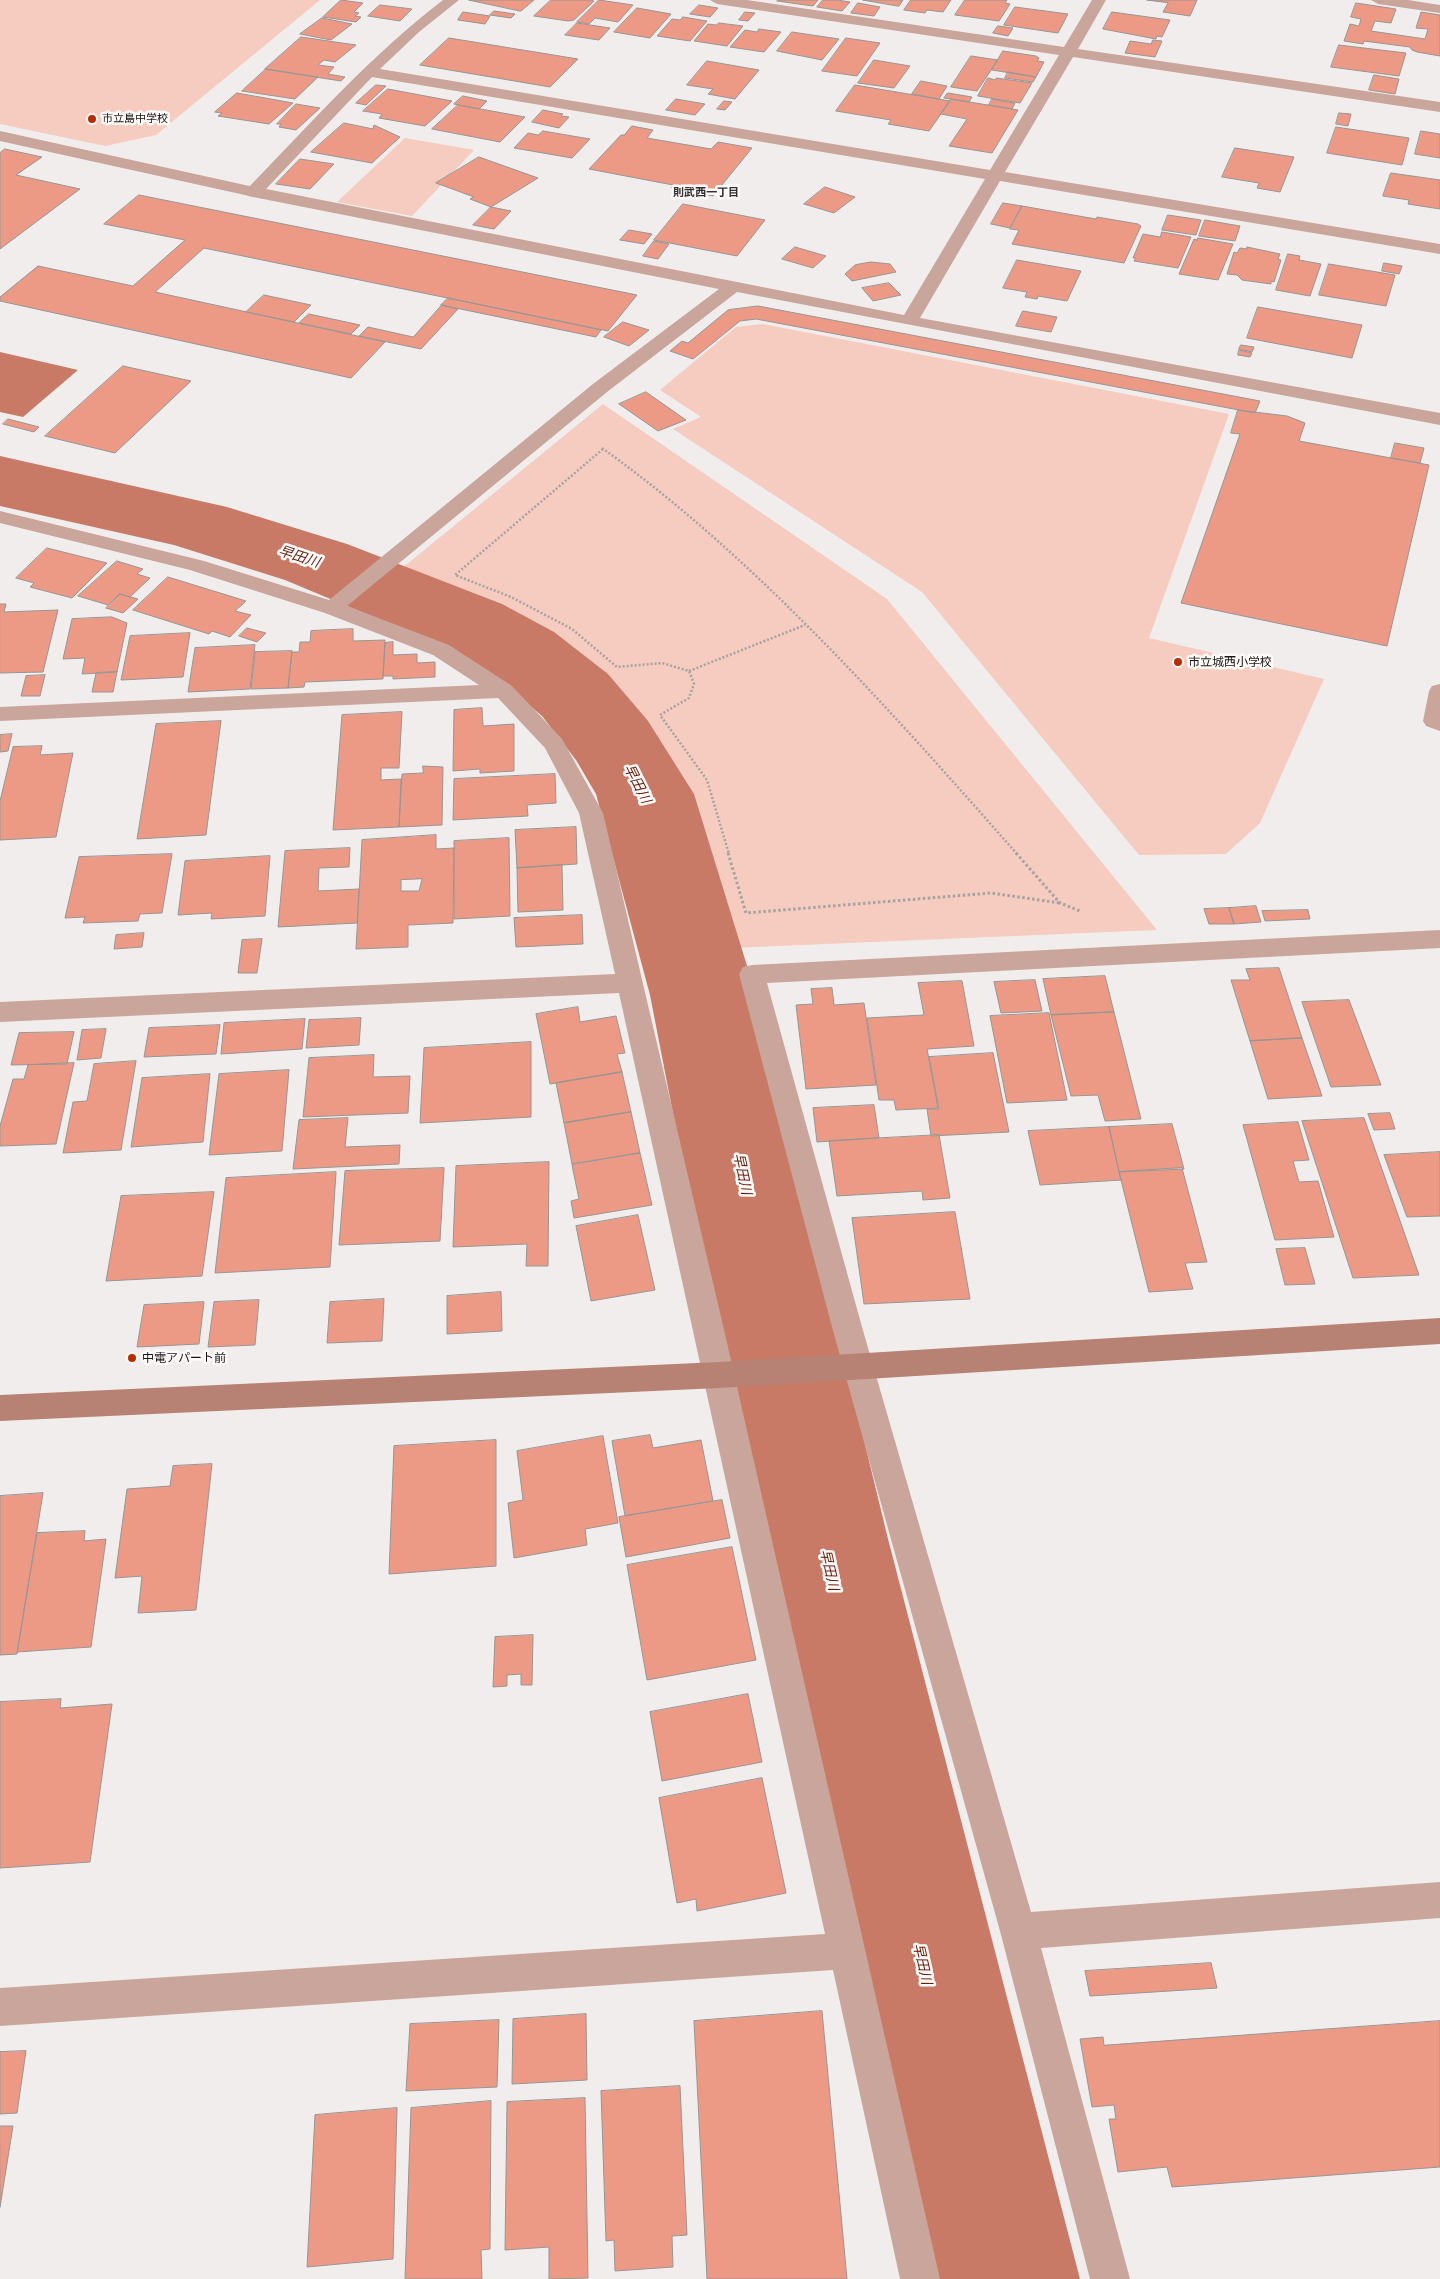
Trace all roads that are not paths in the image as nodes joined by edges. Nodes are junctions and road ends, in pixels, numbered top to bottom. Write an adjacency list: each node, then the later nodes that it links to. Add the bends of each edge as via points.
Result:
1 (452, 0): 7 (street, via 414,29)
2 (717, 0): 6 (street)
3 (1098, 0): 6 (street)
4 (1378, 0): 5 (street)
5 (1440, 9)
6 (1068, 54): 8 (street); 10 (street)
7 (368, 72): 10 (street); 11 (street)
8 (1440, 107)
9 (0, 136): 11 (street)
10 (995, 176): 12 (street); 14 (street)
11 (254, 192): 13 (street)
12 (1440, 249)
13 (733, 287): 14 (street); 17 (street, via 553,426)
14 (909, 321): 15 (street)
15 (1440, 419)
16 (0, 517): 17 (street)
17 (337, 604): 18 (street, via 441,650)
18 (504, 691): 20 (street); 23 (street, via 554,744 591,813)
19 (1440, 691): 21 (street, via 1434,720)
20 (0, 714)
21 (1440, 724)
22 (1440, 939): 26 (street, via 752,974)
23 (629, 983): 24 (street); 27 (street)
24 (0, 1012)
25 (1440, 1331): 26 (street)
26 (842, 1366): 27 (street); 30 (street)
27 (734, 1374): 28 (street); 31 (street)
28 (0, 1408)
29 (1440, 1900): 30 (street)
30 (1018, 1932): 34 (street)
31 (847, 1951): 32 (street); 33 (street)
32 (0, 2007)
33 (920, 2279)
34 (1110, 2279)

